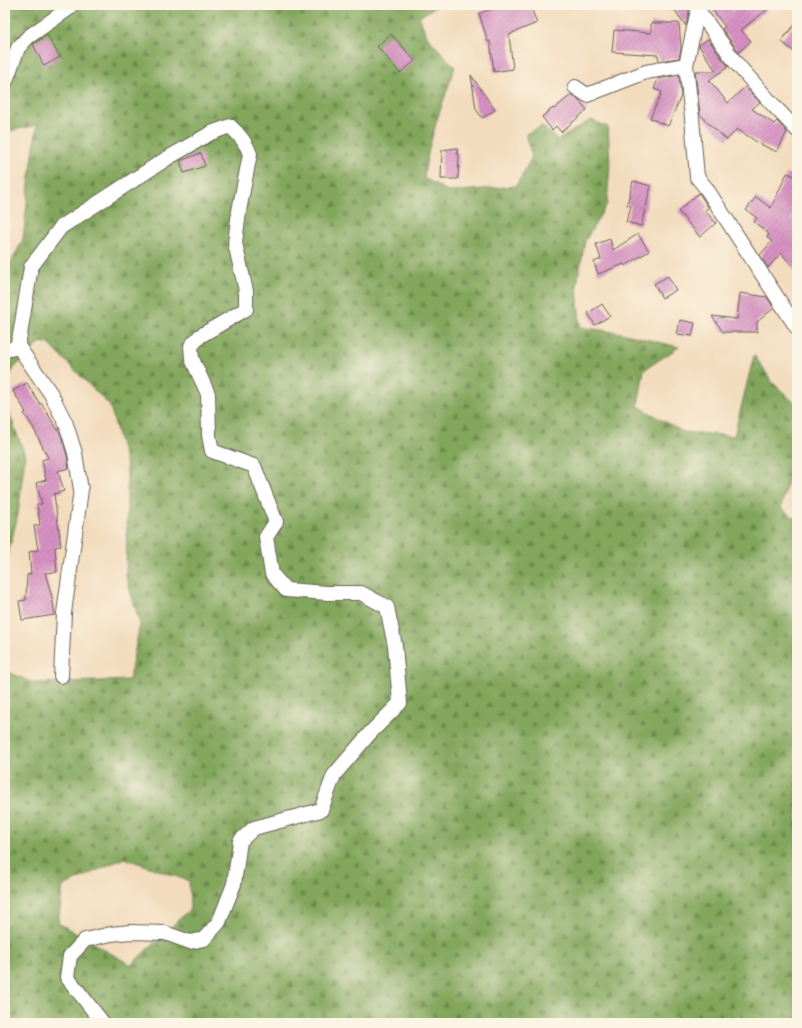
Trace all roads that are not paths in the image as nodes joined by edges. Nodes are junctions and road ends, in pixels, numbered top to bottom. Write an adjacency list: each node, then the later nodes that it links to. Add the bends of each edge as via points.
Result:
1 (71, 5): 4 (street, via 68,10 28,37 18,48)
2 (697, 8): 3 (street); 6 (street, via 736,63)
3 (686, 65): 5 (street, via 646,72 587,95); 7 (street, via 697,177)
4 (5, 84)
5 (575, 87)
6 (797, 130)
7 (797, 328)
8 (11, 348): 9 (street, via 51,394 66,424 76,453 81,490 64,613); 10 (street, via 20,335 31,266 61,227 166,158 211,133 230,126 241,136 250,154 235,243 246,292 246,309 200,336 191,346 192,359 208,394 212,451 254,466 276,522 266,537 272,574 286,590 361,593 387,607 395,646 400,703 334,775 321,810 254,828 240,841 234,884 219,922 204,939 190,942 165,933 111,934 85,940 70,956 67,977)
9 (61, 676)
10 (103, 1023)

